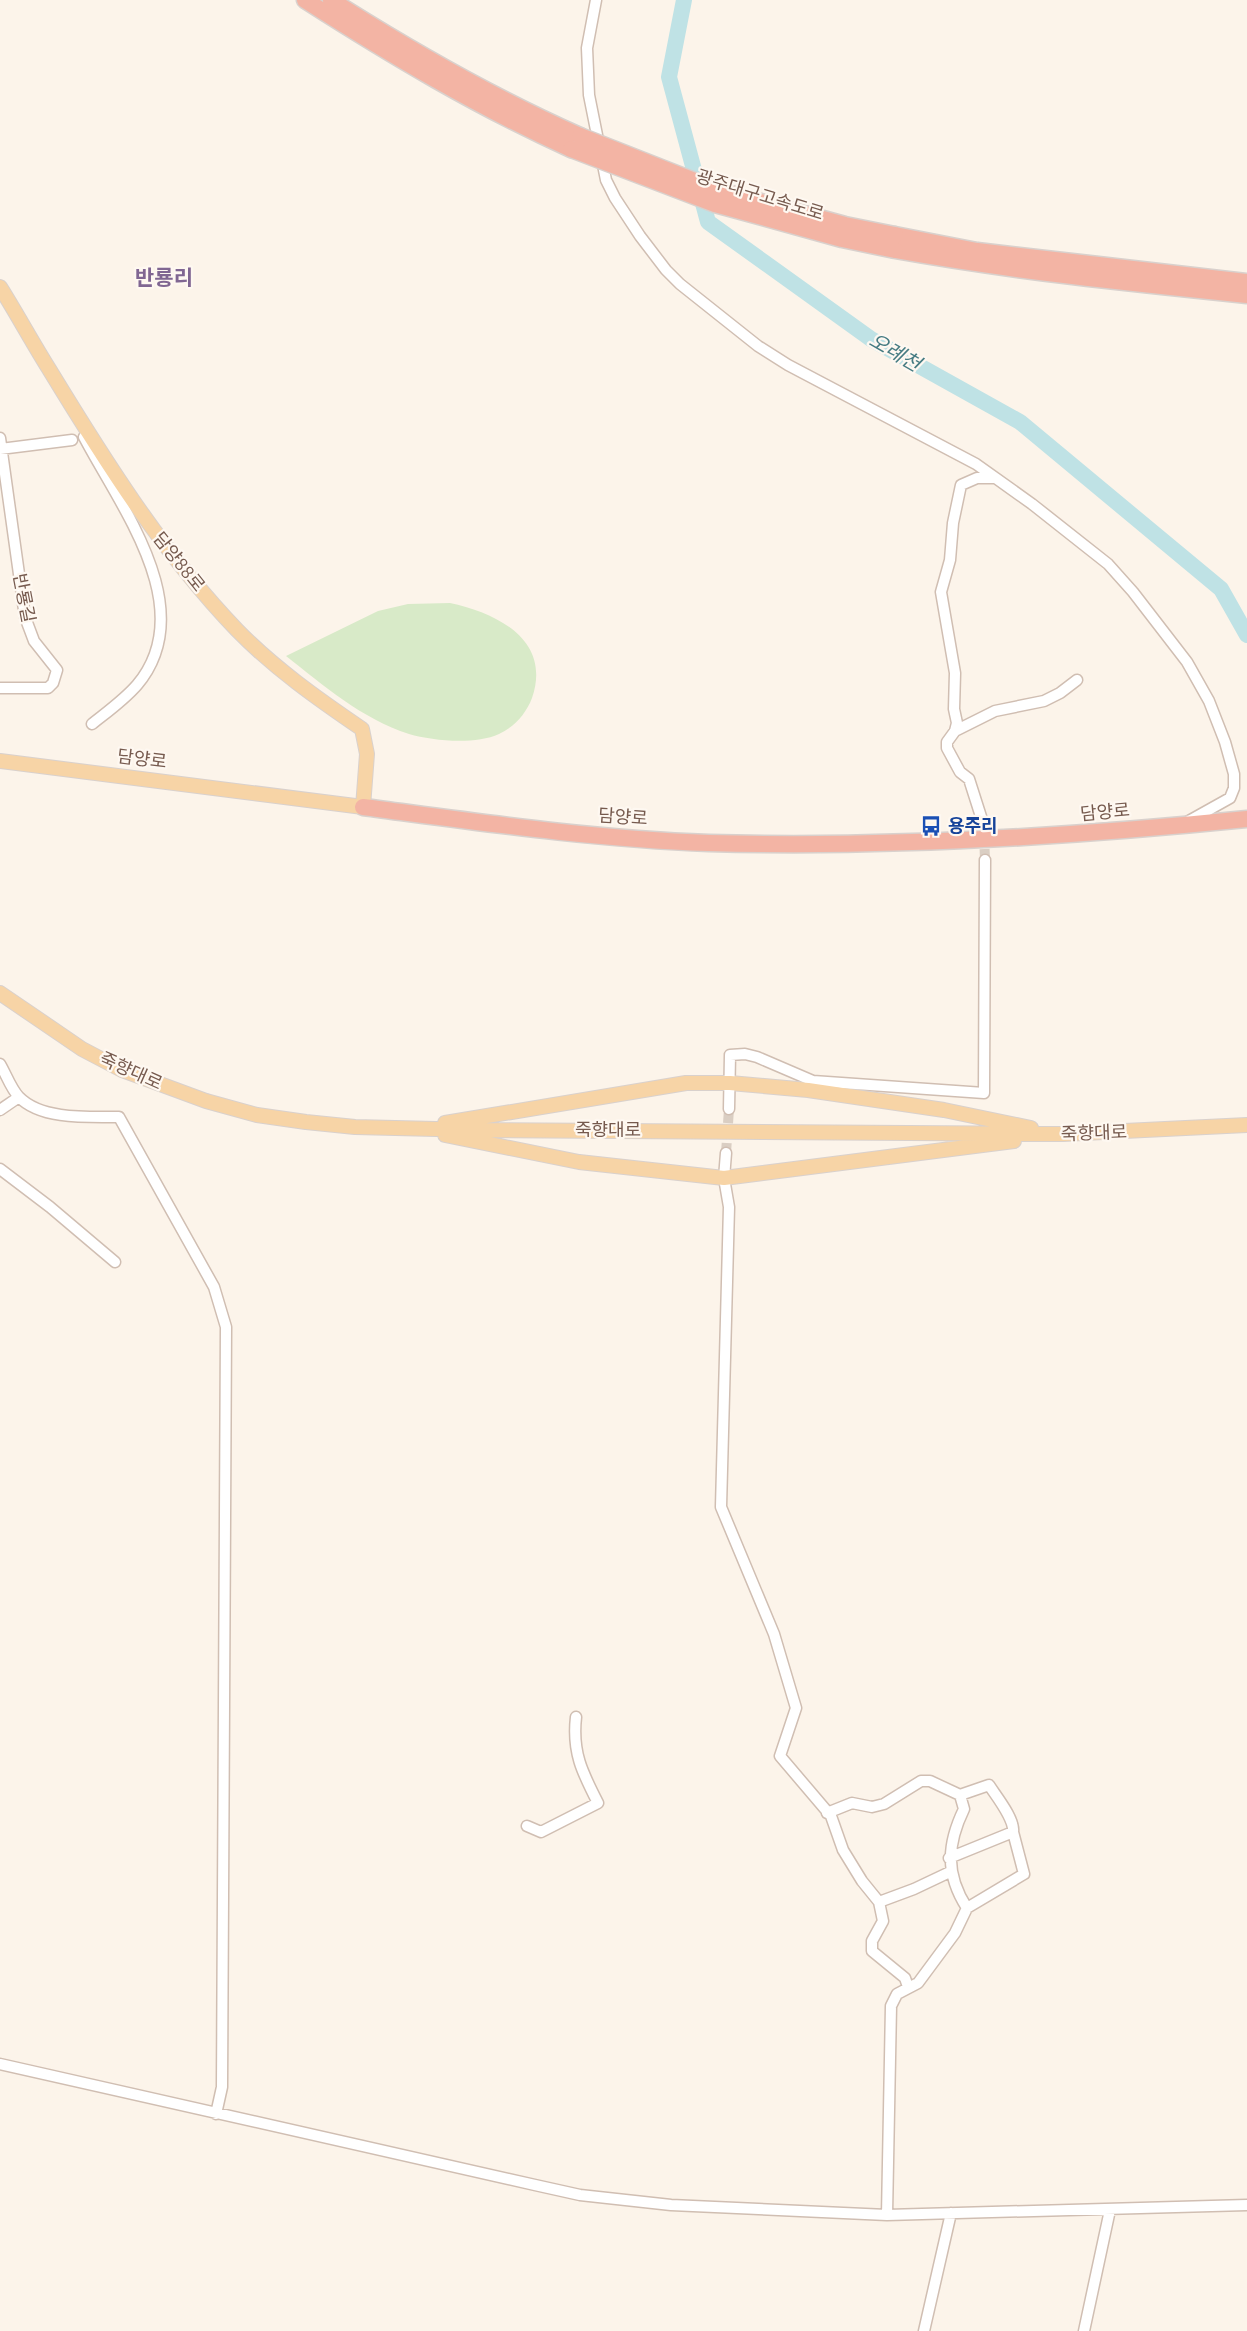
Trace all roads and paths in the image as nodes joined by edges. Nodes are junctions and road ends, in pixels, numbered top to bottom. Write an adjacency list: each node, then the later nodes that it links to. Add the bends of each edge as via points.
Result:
1 (305, 0): 4 (highway, 광주대구고속도로, via 360,36 521,126)
2 (331, 0): 4 (highway, 광주대구고속도로)
3 (596, 0): 12 (street, via 586,66 606,180 666,270 712,312 788,365)
4 (576, 142): 5 (highway, 광주대구고속도로, bridge, via 720,191)
5 (895, 242): 6 (highway, 광주대구고속도로); 8 (highway, 광주대구고속도로, via 974,264)
6 (1247, 282)
7 (0, 287): 9 (main road, 담양88로)
8 (1247, 295)
9 (48, 368): 15 (street, via 141,539 158,590 161,615 152,659 138,683); 18 (main road, 담양88로, via 131,499 184,571 272,662 362,729 367,754)
10 (72, 440): 11 (street)
11 (0, 446): 14 (street, 반룡길, via 25,617 34,641 57,670 48,688)
12 (995, 478): 16 (street, via 977,478 961,485 941,592 955,673); 20 (street, via 1108,564 1198,679 1225,742 1234,788 1230,798)
13 (1077, 680): 16 (street, via 1044,701 995,711)
14 (0, 688)
15 (92, 724)
16 (955, 731): 21 (street, via 947,748 969,779)
17 (0, 761): 18 (main road, 담양로)
18 (363, 807): 20 (highway, 담양로, via 536,830 708,843 952,842)
19 (1247, 819): 20 (highway, 담양로)
20 (1182, 825)
21 (984, 826)
22 (985, 860): 25 (street, via 984,1093 813,1081 757,1057 738,1054 730,1055)
23 (0, 993): 30 (main road, 죽향대로, via 122,1070 206,1101 257,1115 306,1122)
24 (0, 1064): 26 (street)
25 (730, 1083): 28 (street); 30 (main road, via 686,1083); 31 (main road, via 933,1108)
26 (19, 1097): 27 (street); 47 (street, via 40,1110 69,1118 118,1117 214,1287 226,1327 222,2076)
27 (0, 1110)
28 (729, 1110)
29 (1247, 1125): 31 (main road, 죽향대로)
30 (410, 1128): 31 (main road, 죽향대로); 34 (main road, via 579,1162)
31 (1063, 1134): 34 (main road)
32 (726, 1154): 34 (street)
33 (0, 1169): 35 (street)
34 (724, 1178): 38 (street, via 729,1207 721,1507 774,1634 795,1708 780,1756)
35 (115, 1262)
36 (576, 1717): 39 (street, via 579,1765 598,1803 541,1832)
37 (960, 1795): 38 (street, via 930,1781 921,1781 884,1804 872,1807 852,1803); 40 (street, via 989,1785 1002,1803); 41 (street, via 964,1809)
38 (827, 1813): 43 (street, via 843,1850)
39 (527, 1826)
40 (1013, 1832): 41 (street); 44 (street, via 1024,1874)
41 (949, 1858): 42 (street)
42 (952, 1872): 43 (street); 44 (street)
43 (879, 1902): 45 (street, via 883,1921 872,1941 872,1951 905,1978)
44 (967, 1908): 45 (street, via 955,1933 918,1983)
45 (908, 1987): 51 (street, via 897,1994 891,2006)
46 (0, 2064): 47 (street)
47 (216, 2114): 51 (street, via 580,2194 671,2205)
48 (1247, 2205): 49 (street)
49 (1110, 2210): 50 (street); 53 (street)
50 (951, 2213): 51 (street); 52 (street)
51 (887, 2215)
52 (924, 2331)
53 (1084, 2331)

